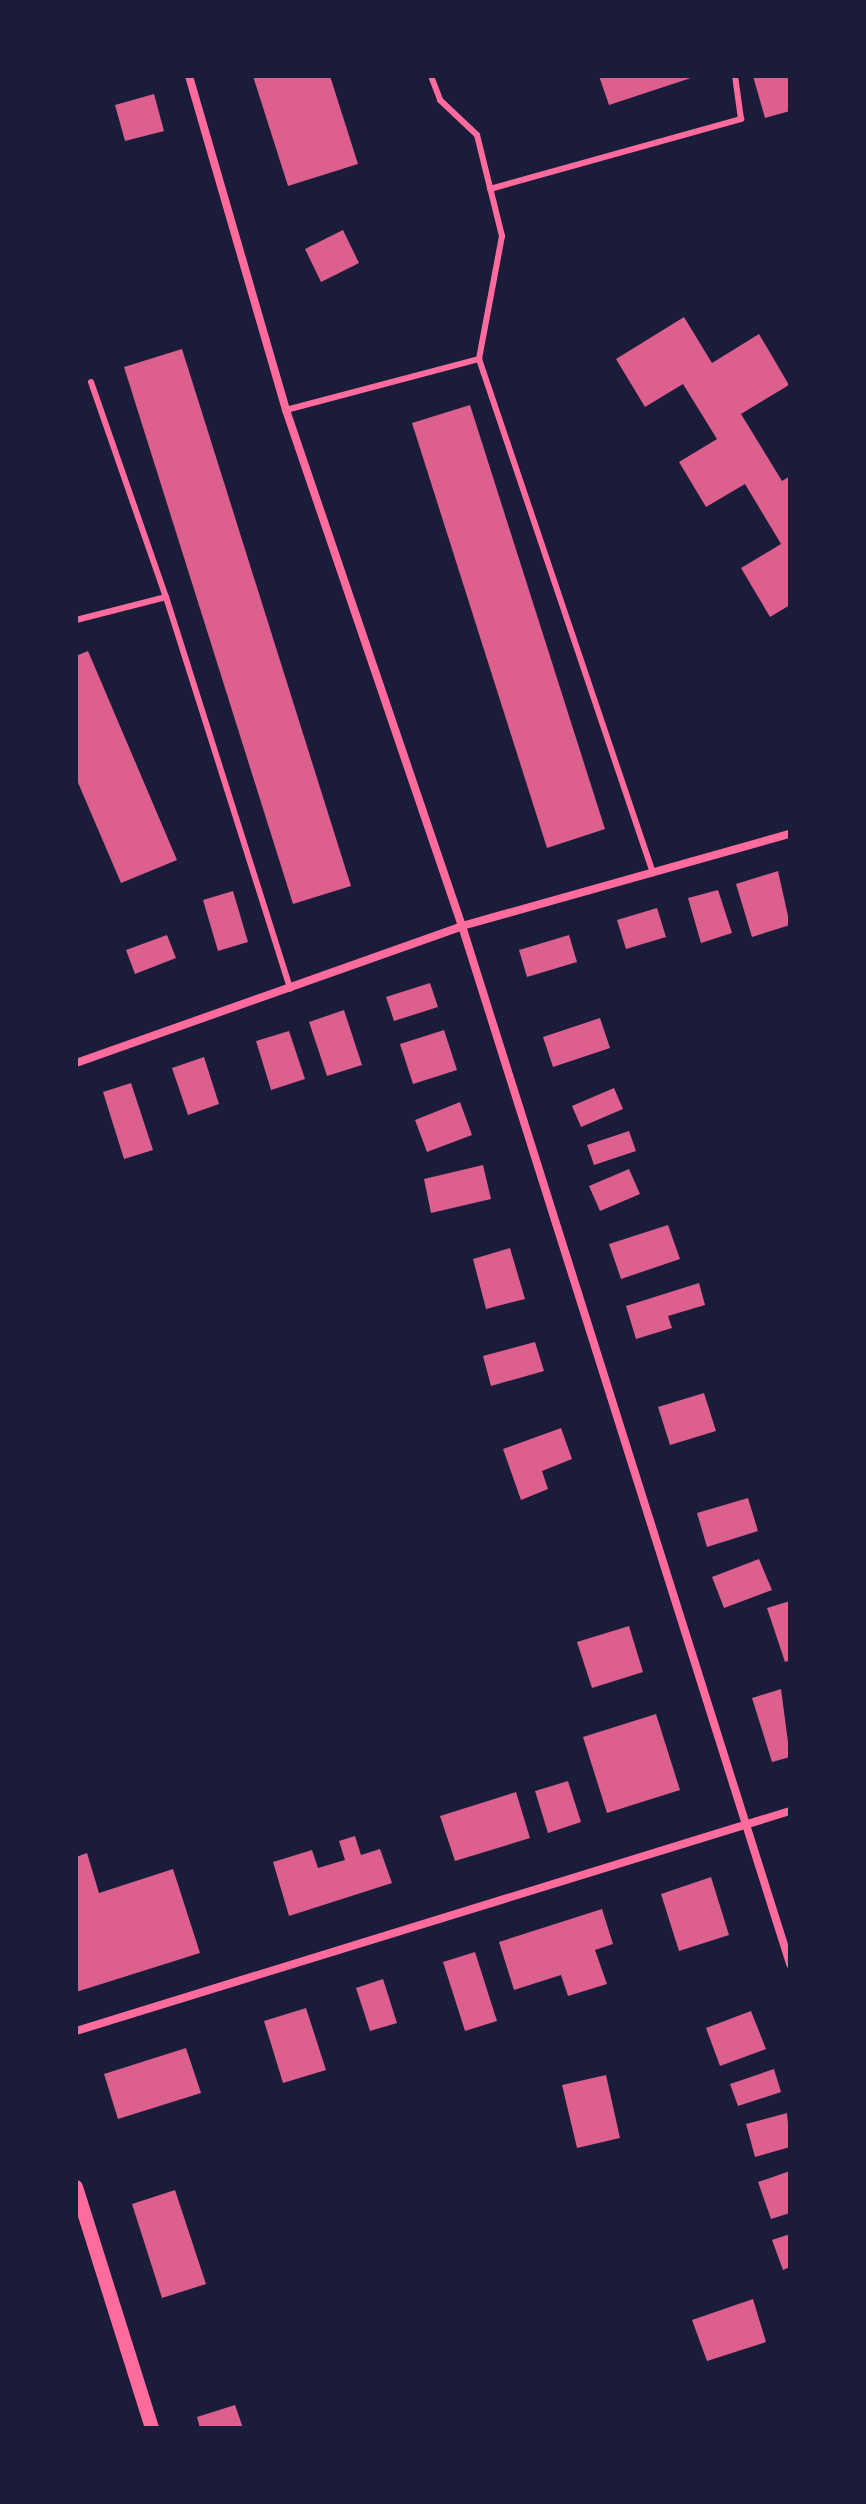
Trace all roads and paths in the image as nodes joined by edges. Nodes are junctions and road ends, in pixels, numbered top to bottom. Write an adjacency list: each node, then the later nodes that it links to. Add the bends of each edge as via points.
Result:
1 (189, 76): 7 (street)
2 (431, 76): 4 (lane, via 440,100 477,135)
3 (735, 76): 4 (lane, via 741,119)
4 (490, 189): 5 (lane, via 502,236)
5 (479, 359): 7 (lane); 11 (lane)
6 (91, 382): 8 (lane)
7 (286, 410): 12 (street)
8 (166, 597): 9 (lane); 13 (lane)
9 (76, 620)
10 (790, 834): 11 (street)
11 (654, 875): 12 (street)
12 (462, 926): 13 (street); 16 (street)
13 (290, 989): 14 (street)
14 (76, 1063)
15 (790, 1811): 16 (street)
16 (746, 1825): 17 (street); 18 (street)
17 (790, 1964)
18 (76, 2031)
19 (76, 2187): 20 (street)
20 (152, 2428)

